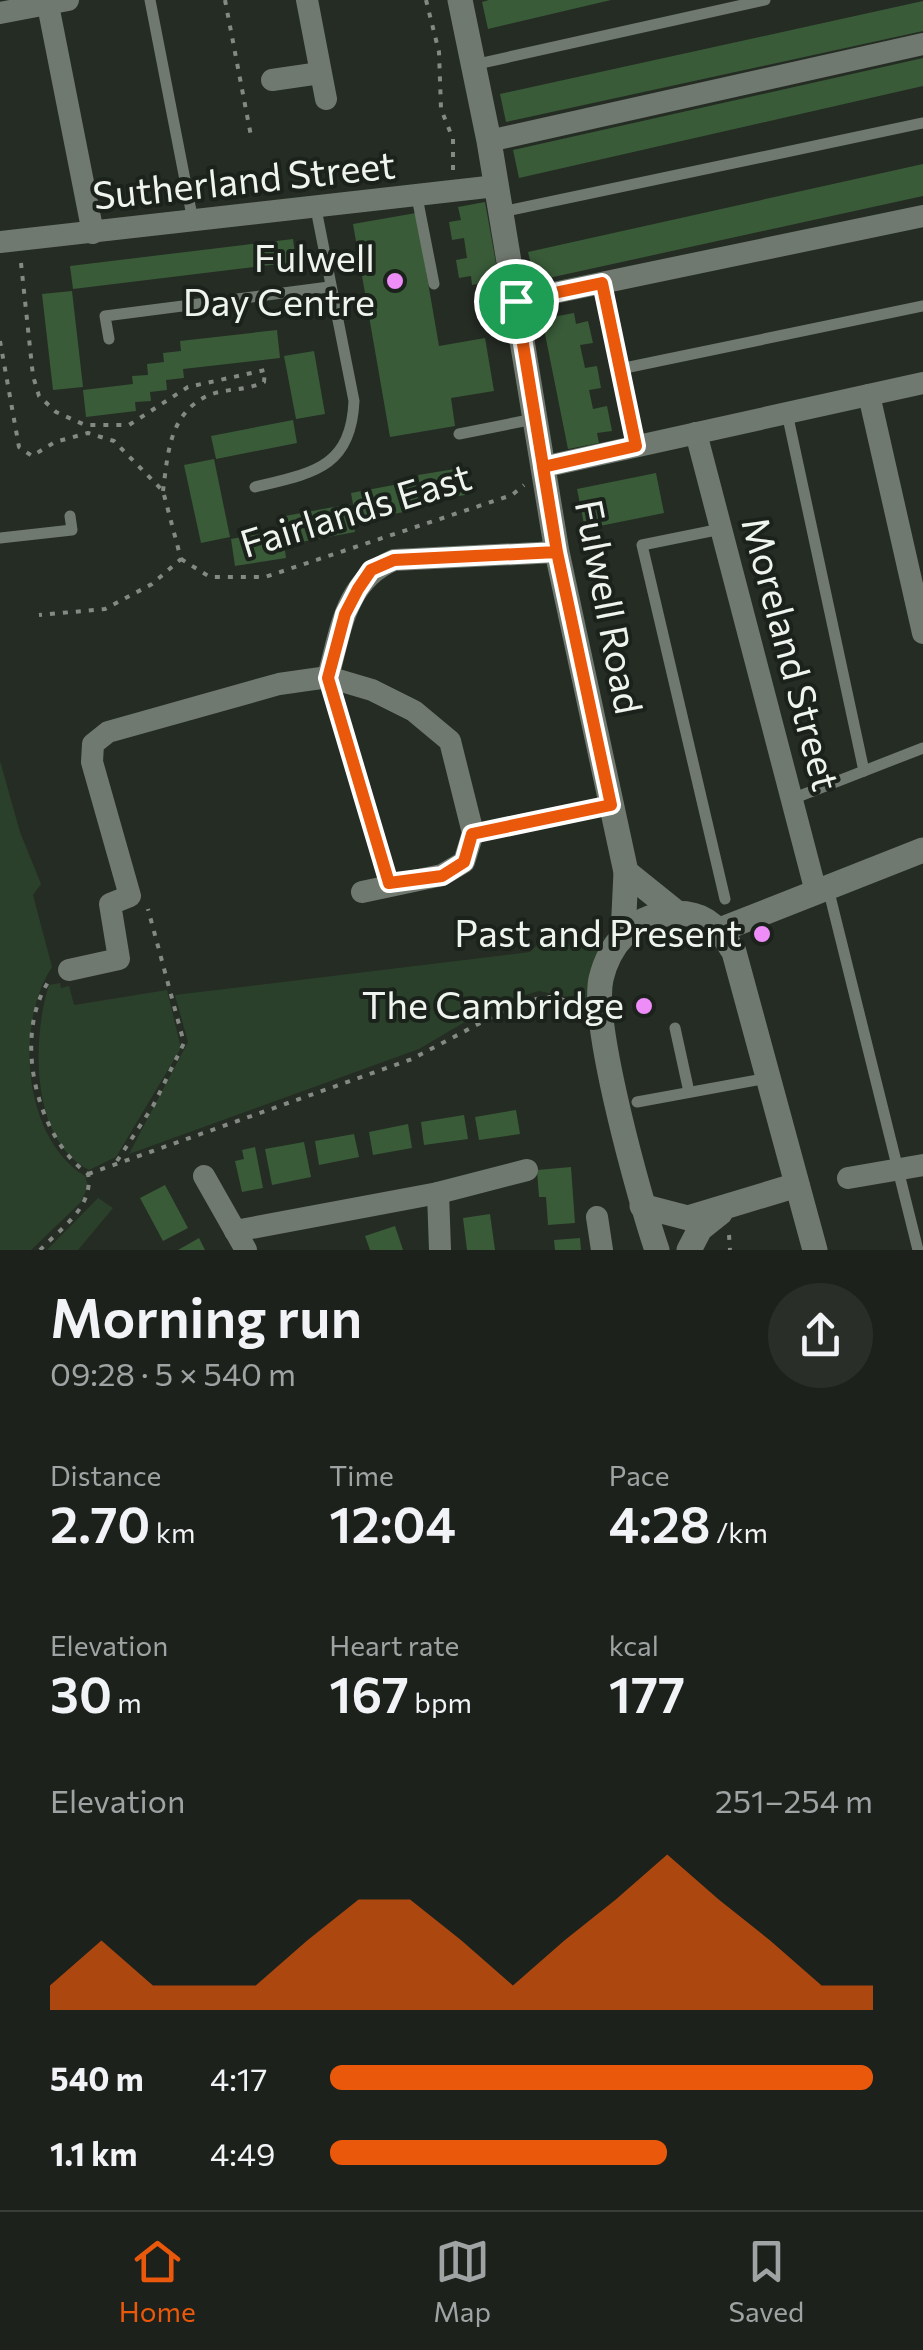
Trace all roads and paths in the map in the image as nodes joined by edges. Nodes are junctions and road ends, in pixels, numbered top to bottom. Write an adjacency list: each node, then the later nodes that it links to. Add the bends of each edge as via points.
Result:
1 (150, 0): 23 (lane)
2 (226, 0): 15 (path)
3 (307, 0): 11 (street)
4 (426, 0): 18 (path, via 441,109 453,140)
5 (460, 0): 10 (street, Fulwell Road)
6 (764, 0): 10 (lane)
7 (54, 1): 8 (street); 24 (street)
8 (0, 14)
9 (923, 44): 16 (street)
10 (472, 64): 16 (street, Fulwell Road)
11 (320, 74): 12 (street); 13 (street)
12 (272, 80)
13 (326, 99)
14 (923, 123): 21 (lane)
15 (250, 136)
16 (489, 141): 17 (street, Fulwell Road)
17 (496, 186): 18 (street, Sutherland Street); 21 (street, Fulwell Road)
18 (453, 192): 19 (street, Sutherland Street)
19 (418, 196): 20 (street, Sutherland Street); 28 (lane)
20 (316, 208): 23 (street, Sutherland Street); 29 (lane, Fairlands East)
21 (500, 212): 30 (street, Fulwell Road)
22 (923, 216): 27 (street)
23 (194, 222): 24 (street, Sutherland Street)
24 (92, 233): 25 (street, Sutherland Street)
25 (40, 240): 26 (street, Sutherland Street); 44 (path, via 19,265 19,278 32,376 56,412 85,425 129,425 188,387 264,370 264,382 210,395 179,420)
26 (0, 242)
27 (602, 283): 30 (street); 34 (lane)
28 (434, 284)
29 (330, 287): 32 (lane, via 104,316); 43 (lane, Fairlands East, via 354,401 347,444 330,462 301,476)
30 (516, 301): 38 (street, Fulwell Road)
31 (923, 306): 34 (lane)
32 (109, 339)
33 (0, 341): 44 (path, via 24,454 98,434 114,441)
34 (620, 369): 41 (lane)
35 (923, 383): 36 (street)
36 (870, 395): 37 (street); 51 (street)
37 (786, 413): 39 (street); 54 (lane)
38 (534, 419): 40 (lane); 42 (street, Fulwell Road)
39 (696, 433): 41 (street); 46 (street, Moreland Street)
40 (459, 434)
41 (636, 446): 42 (street)
42 (543, 467): 48 (street, Fulwell Road); 49 (path, Fairlands East, via 512,495 265,577 210,577)
43 (255, 487)
44 (163, 491): 49 (path)
45 (70, 516): 47 (lane, via 72,530)
46 (721, 529): 55 (street, Moreland Street); 64 (lane, via 642,546)
47 (0, 538)
48 (557, 552): 52 (street, via 394,560 371,570 345,614); 56 (street, Fulwell Road)
49 (181, 559): 50 (path, via 105,609)
50 (40, 614)
51 (923, 633)
52 (328, 678): 57 (street, via 414,711 450,741); 60 (path); 63 (street, via 279,684 108,732 93,744 92,762)
53 (923, 748): 54 (lane)
54 (864, 771): 55 (lane)
55 (792, 799): 61 (street, Moreland Street)
56 (611, 805): 57 (path); 59 (street, Fulwell Road)
57 (472, 834): 60 (street, via 464,862 442,876)
58 (923, 850): 61 (street)
59 (626, 872): 65 (street); 67 (street, Fulwell Road)
60 (389, 883): 62 (street)
61 (822, 890): 66 (street); 76 (lane)
62 (362, 892)
63 (130, 896): 68 (street, via 110,904 119,959); 74 (path, via 146,903 184,1043)
64 (725, 899)
65 (677, 913): 66 (street, via 701,915); 67 (street, via 645,916)
66 (720, 930): 71 (street, via 734,952)
67 (622, 935): 69 (street, Fulwell Road, via 601,980)
68 (68, 970): 78 (path, via 42,990 34,1032 36,1078 55,1140)
69 (600, 1008): 74 (path, via 550,997 522,1001 412,1059); 83 (street, Fulwell Road)
70 (676, 1028): 72 (lane)
71 (768, 1078): 72 (lane); 81 (street)
72 (689, 1092): 73 (lane)
73 (638, 1102)
74 (117, 1162): 78 (path)
75 (923, 1165): 76 (street)
76 (897, 1169): 80 (street); 93 (lane)
77 (527, 1170): 82 (street)
78 (88, 1174): 87 (path, via 91,1191 84,1205)
79 (204, 1176): 86 (street)
80 (848, 1178)
81 (797, 1186): 84 (street); 92 (street)
82 (438, 1193): 86 (street); 88 (street)
83 (642, 1206): 84 (street, via 688,1218); 90 (street, Fulwell Road)
84 (728, 1206): 91 (street, via 700,1229)
85 (597, 1217): 89 (street)
86 (240, 1240)
87 (40, 1250)
88 (440, 1250)
89 (602, 1250)
90 (657, 1250)
91 (689, 1250)
92 (815, 1250)
93 (918, 1250)

